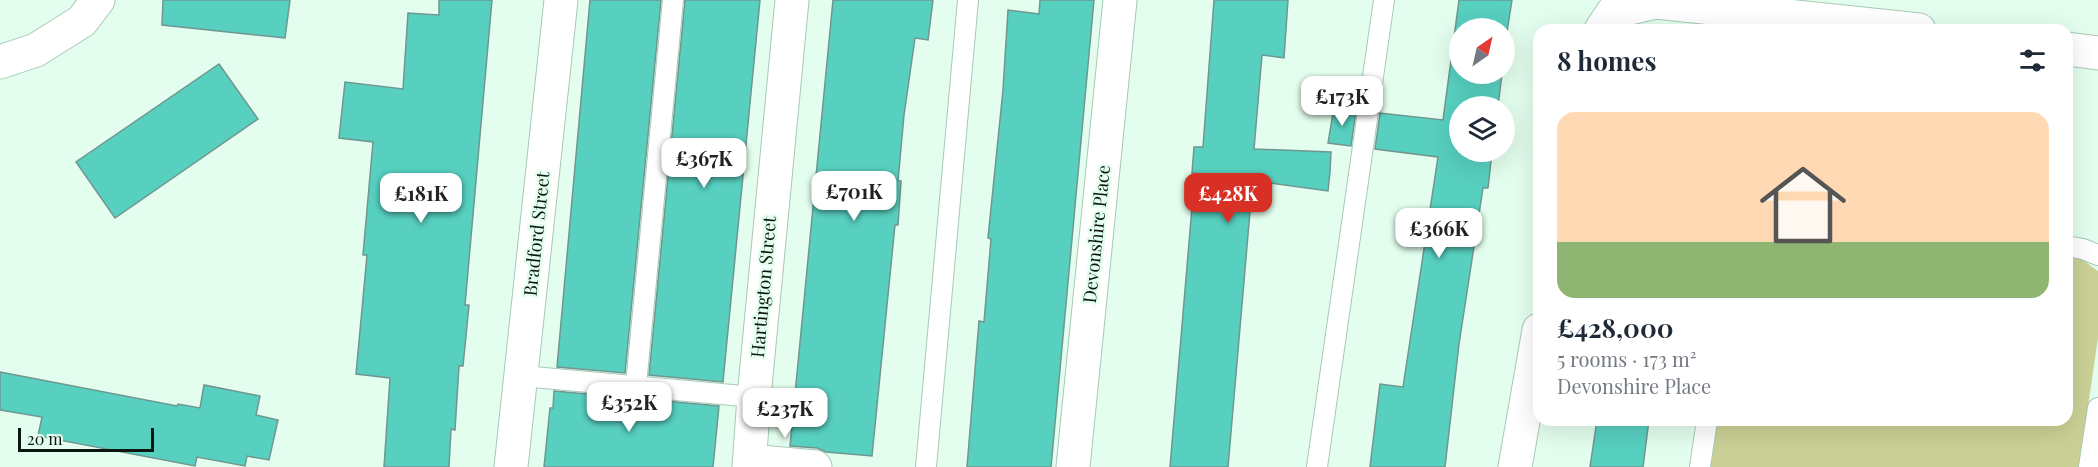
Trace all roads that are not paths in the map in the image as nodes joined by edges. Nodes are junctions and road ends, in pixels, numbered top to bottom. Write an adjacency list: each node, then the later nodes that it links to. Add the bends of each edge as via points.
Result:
1 (98, 0): 12 (street, via 82,21 36,50)
2 (561, 0): 16 (street, Bradford Street)
3 (673, 0): 17 (lane)
4 (792, 0): 18 (street, Hartington Street)
5 (968, 0): 24 (lane)
6 (1120, 0): 25 (street, Devonshire Place)
7 (1384, 0): 26 (lane)
8 (1605, 24): 9 (street, via 1613,12 1656,2)
9 (1863, 24)
10 (2073, 50): 11 (street)
11 (2098, 53)
12 (0, 62)
13 (2073, 247): 14 (lane)
14 (2098, 255)
15 (1533, 364): 27 (street)
16 (522, 376): 17 (lane); 22 (street, Bradford Street)
17 (636, 385): 18 (lane)
18 (754, 397): 21 (street, Hartington Street)
19 (2098, 408): 29 (lane)
20 (1706, 426): 28 (lane)
21 (749, 464): 23 (street)
22 (511, 467)
23 (815, 467)
24 (926, 467)
25 (1073, 467)
26 (1317, 467)
27 (1515, 467)
28 (1700, 467)
29 (2089, 467)

